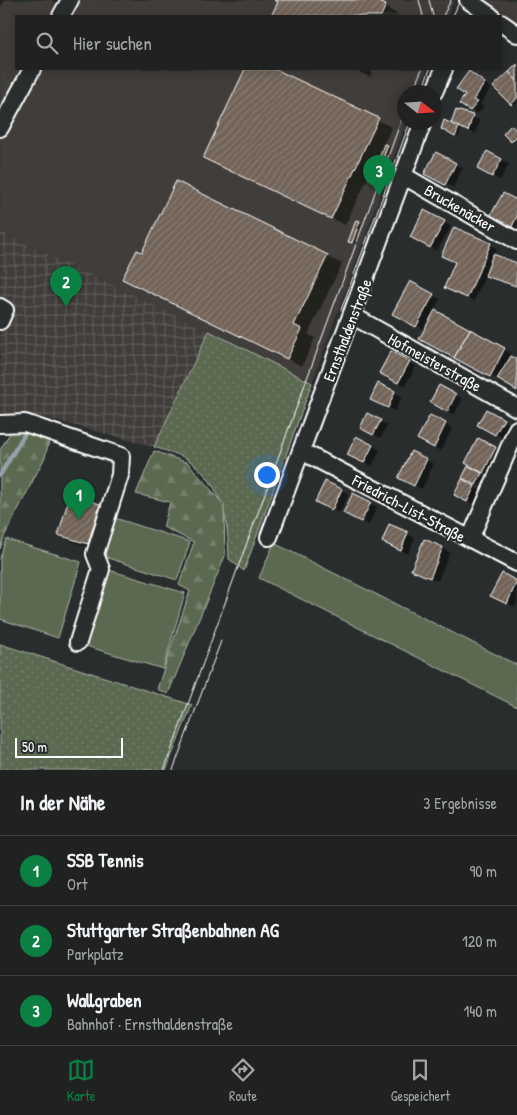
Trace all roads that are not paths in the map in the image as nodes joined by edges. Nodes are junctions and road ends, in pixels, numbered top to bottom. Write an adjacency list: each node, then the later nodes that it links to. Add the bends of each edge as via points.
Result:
1 (70, 0): 3 (street)
2 (475, 2): 4 (street)
3 (62, 15)
4 (490, 15)
5 (502, 24): 6 (street)
6 (517, 34)
7 (31, 70): 10 (street)
8 (444, 70): 9 (street)
9 (437, 85)
10 (0, 128)
11 (420, 130): 12 (street, Ernsthaldenstraße)
12 (404, 176): 13 (street, Bruckenäcker); 15 (street, Ernsthaldenstraße)
13 (517, 241)
14 (0, 307): 16 (street, via 5,310)
15 (353, 316): 17 (street, Hofmeisterstraße); 20 (street, Ernsthaldenstraße)
16 (0, 321)
17 (517, 408)
18 (0, 424): 24 (street, via 25,424 121,456 120,475 95,554 101,569)
19 (517, 429): 22 (street)
20 (301, 451): 21 (street, Ernsthaldenstraße); 22 (street, Friedrich-List-Straße)
21 (269, 537)
22 (470, 540): 23 (street, Friedrich-List-Straße)
23 (517, 563)
24 (78, 642)

